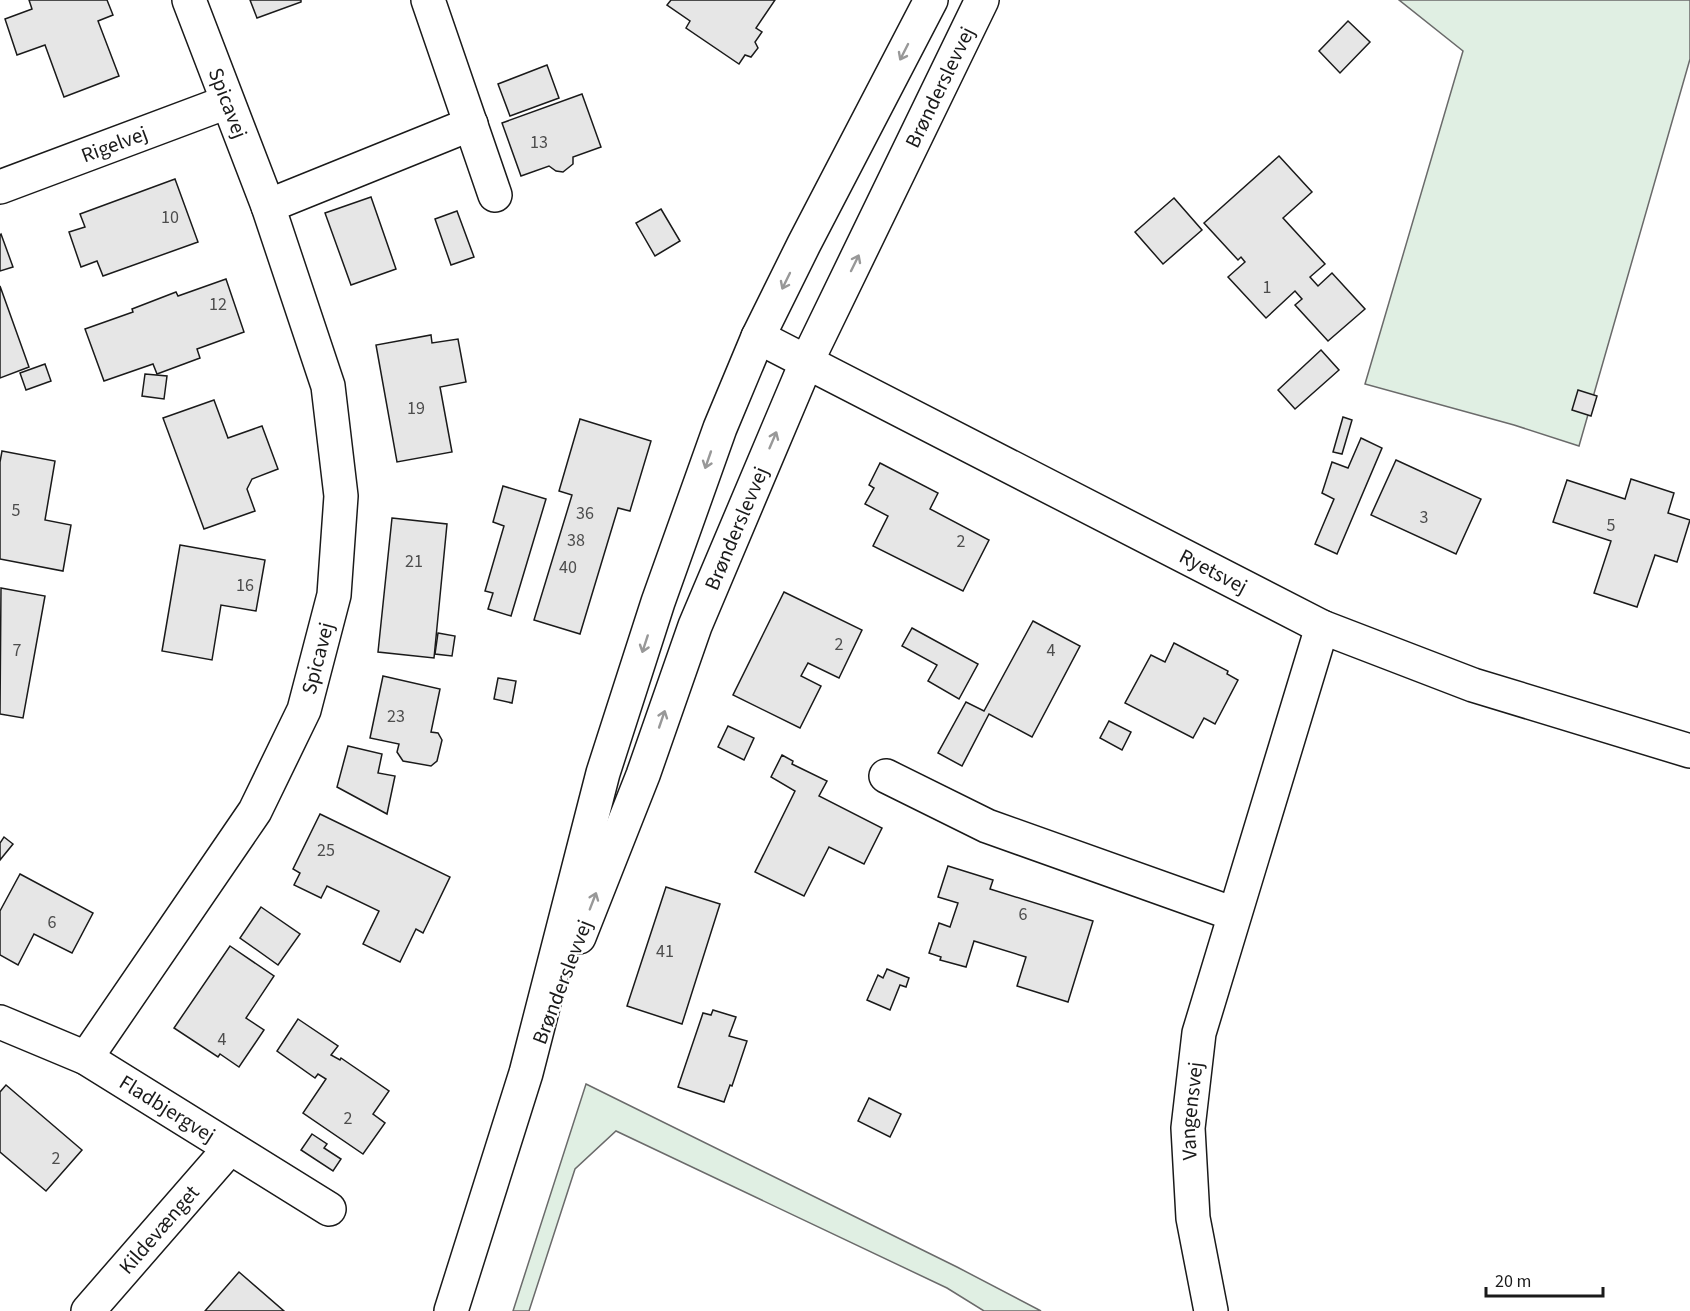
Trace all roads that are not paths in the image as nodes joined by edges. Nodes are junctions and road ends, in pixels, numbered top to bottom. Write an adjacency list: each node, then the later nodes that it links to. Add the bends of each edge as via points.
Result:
1 (189, 0): 5 (street, Spicavej)
2 (428, 0): 6 (street)
3 (931, 0): 10 (street, Brønderslevvej, one-way to 10)
4 (982, 0): 11 (street, Brønderslevvej, one-way to 4)
5 (227, 102): 7 (street, Rigelvej); 9 (street, Spicavej)
6 (471, 124): 8 (street); 9 (street)
7 (0, 187)
8 (495, 195)
9 (268, 206): 17 (street, Spicavej, via 328,386 341,496 334,595 304,710 255,811)
10 (758, 337): 11 (street, Ryetsvej); 18 (street, Brønderslevvej, one-way to 18, via 708,461 603,773)
11 (807, 362): 12 (street, Ryetsvej); 18 (street, Brønderslevvej, one-way to 11, via 643,775 695,626)
12 (1322, 627): 13 (street, Ryetsvej, via 1473,685); 15 (street, Vangensvej)
13 (1690, 751)
14 (886, 776): 15 (street, via 987,826)
15 (1234, 914): 23 (street, Vangensvej, via 1199,1032 1188,1128 1192,1218)
16 (0, 1022): 17 (street, Fladbjergvej)
17 (86, 1058): 19 (street, Fladbjergvej)
18 (526, 1073): 22 (street, Brønderslevvej)
19 (230, 1148): 20 (street, Fladbjergvej); 21 (street, Kildevænget)
20 (329, 1209)
21 (88, 1311)
22 (451, 1311)
23 (1211, 1311)

